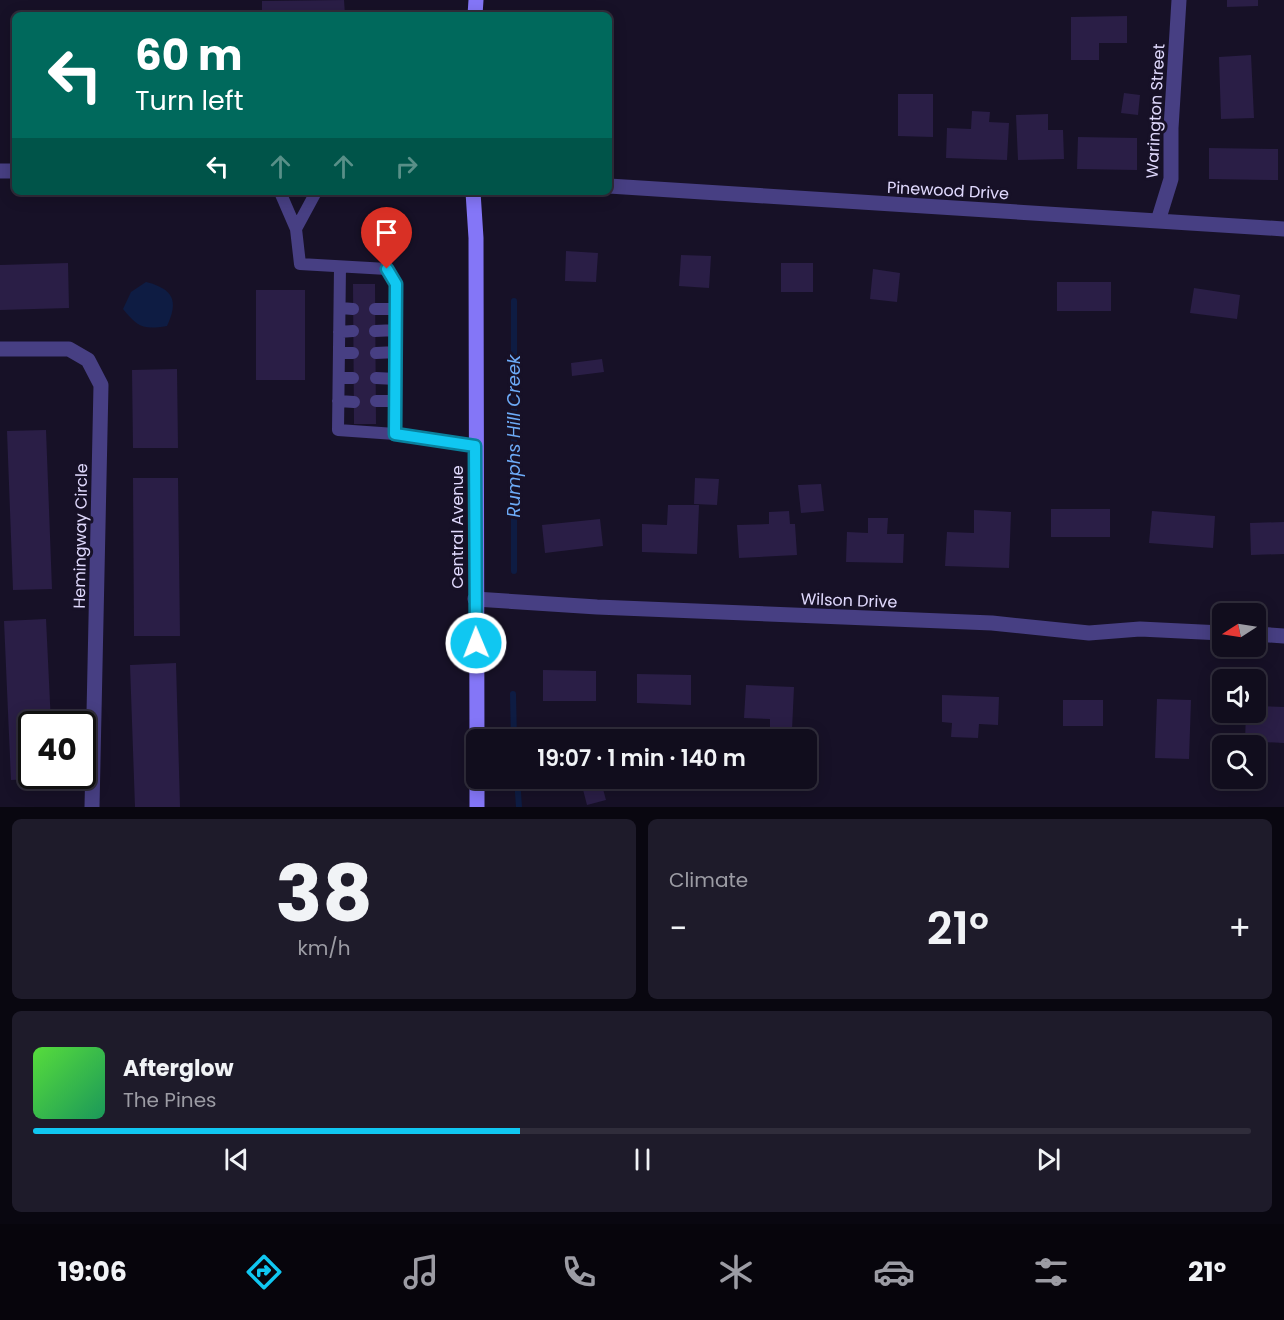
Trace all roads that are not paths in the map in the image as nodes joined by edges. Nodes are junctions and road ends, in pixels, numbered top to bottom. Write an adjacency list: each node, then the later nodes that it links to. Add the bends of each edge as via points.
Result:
1 (1179, 0): 6 (street, Warington Street, via 1171,179)
2 (612, 186): 6 (street, Pinewood Drive)
3 (281, 195): 7 (lane)
4 (314, 195): 7 (lane)
5 (473, 195): 32 (street, Central Avenue)
6 (1158, 221): 8 (street, Pinewood Drive)
7 (296, 229): 9 (lane, via 300,264)
8 (1284, 229)
9 (340, 267): 10 (lane); 13 (lane, via 387,269 396,284)
10 (340, 308): 11 (lane); 17 (lane)
11 (353, 309)
12 (375, 309): 13 (lane)
13 (397, 309): 14 (lane)
14 (397, 330): 16 (lane); 19 (lane)
15 (353, 331): 17 (lane)
16 (375, 331)
17 (339, 332): 20 (lane)
18 (0, 349): 39 (street, Hemingway Circle, via 69,349 88,360 101,385)
19 (397, 352): 22 (lane); 26 (lane)
20 (339, 353): 21 (lane); 23 (lane)
21 (353, 353)
22 (376, 353)
23 (339, 378): 24 (lane); 27 (lane)
24 (353, 378)
25 (376, 378): 26 (lane)
26 (396, 379): 29 (lane)
27 (338, 401): 30 (lane); 31 (lane, via 338,430)
28 (376, 401): 29 (lane)
29 (395, 401): 31 (lane)
30 (354, 402)
31 (395, 434): 32 (lane)
32 (475, 446): 33 (street, Central Avenue)
33 (475, 598): 34 (street, Wilson Drive, via 597,607 992,623 1089,633 1140,629); 37 (street, Central Avenue)
34 (1212, 633)
35 (1266, 635): 36 (street)
36 (1284, 636)
37 (477, 729)
38 (477, 789): 40 (street)
39 (92, 807)
40 (477, 807)

